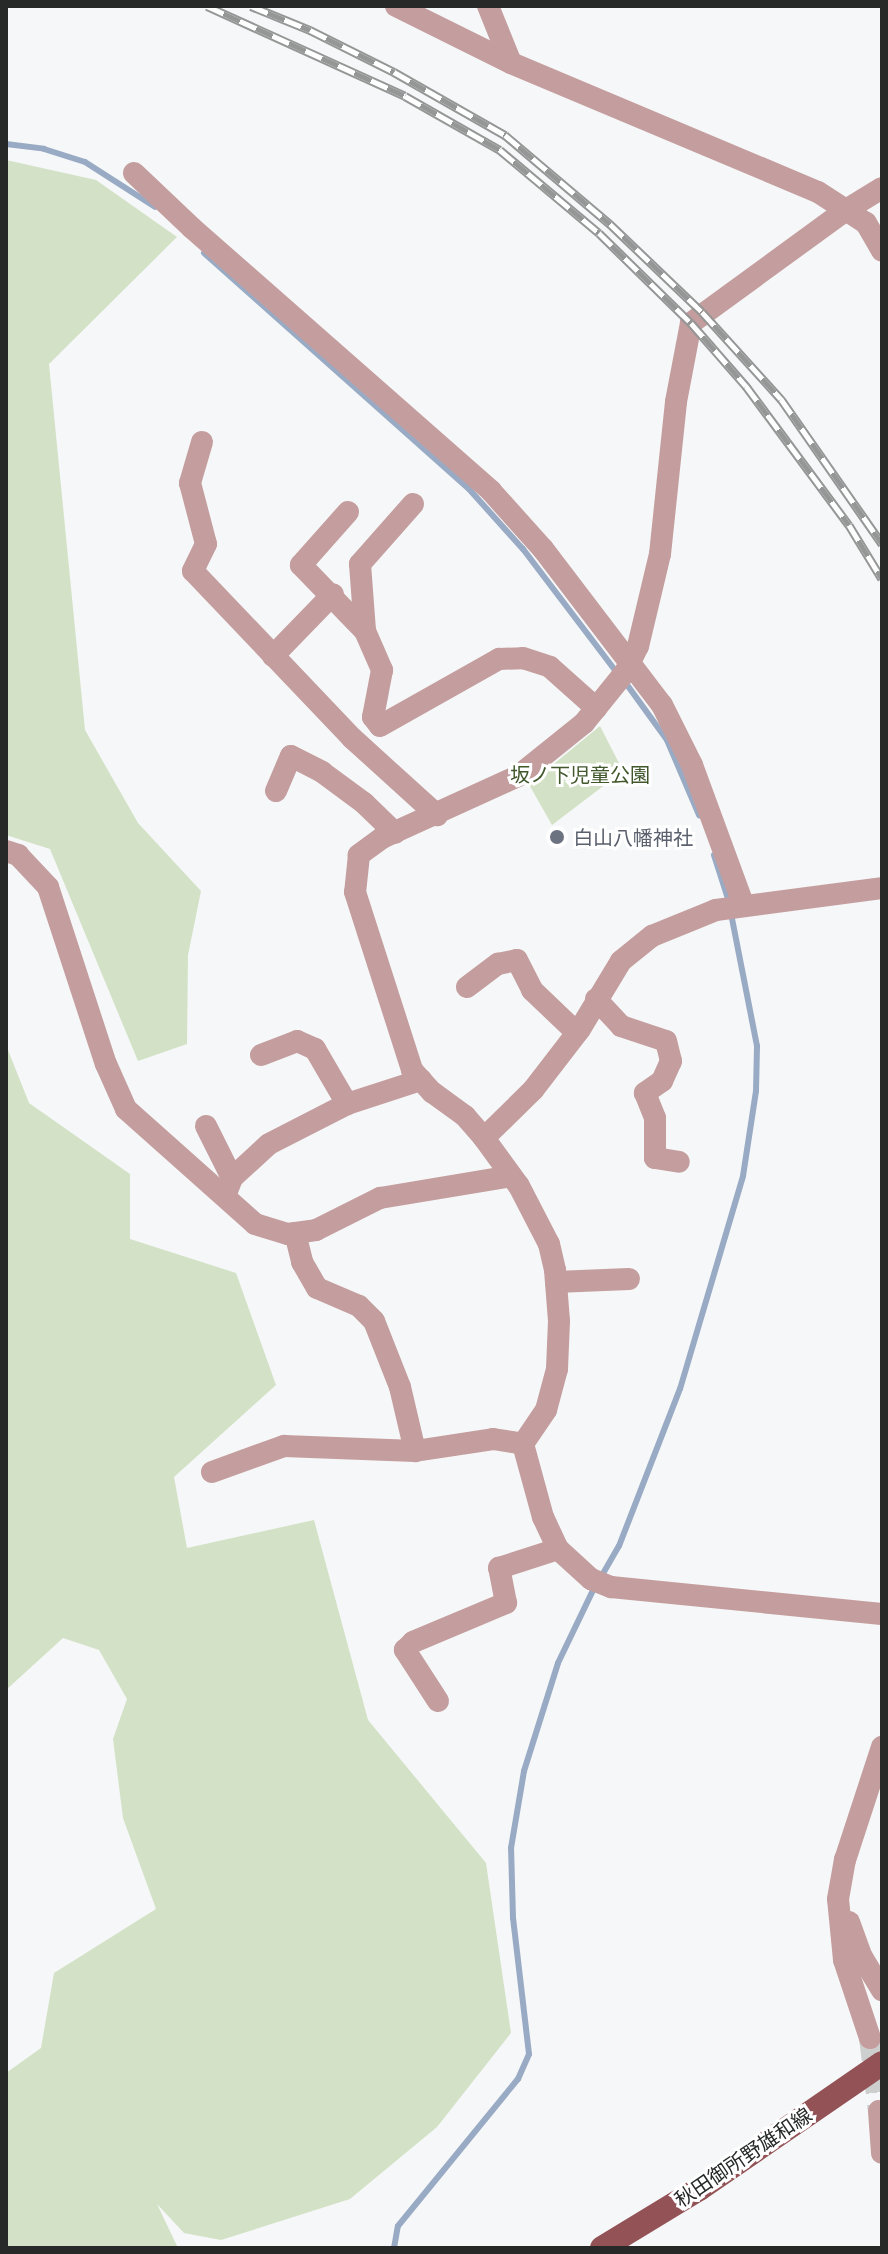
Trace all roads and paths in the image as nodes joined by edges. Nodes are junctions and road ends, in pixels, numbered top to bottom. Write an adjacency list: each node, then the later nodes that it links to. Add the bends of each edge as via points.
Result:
1 (396, 6): 3 (street)
2 (488, 6): 3 (street)
3 (511, 63): 6 (street, via 818,192)
4 (134, 173): 14 (street, via 491,491 543,549)
5 (882, 188): 6 (street)
6 (846, 210): 7 (street, via 866,223); 14 (street, via 691,323 676,402 660,554)
7 (882, 251)
8 (202, 442): 13 (street, via 190,483 206,544 193,571)
9 (413, 504): 12 (street, via 360,564)
10 (348, 512): 11 (street, via 301,565)
11 (333, 594): 12 (street); 13 (street)
12 (365, 631): 16 (street, via 382,670 373,717)
13 (273, 656): 17 (street)
14 (628, 667): 15 (street); 23 (street, via 662,705 692,765)
15 (596, 708): 16 (street, via 550,667 523,658 499,659); 19 (street, via 518,776)
16 (380, 726): 17 (street)
17 (365, 749): 19 (street)
18 (276, 791): 20 (street, via 291,756 364,803)
19 (437, 815): 20 (street)
20 (395, 833): 28 (street, via 359,855 355,892 412,1070)
21 (6, 851): 34 (street, via 18,855 48,887 126,1109)
22 (882, 888): 23 (street)
23 (734, 907): 25 (street, via 652,936 621,961)
24 (467, 987): 26 (street, via 498,964 517,960 532,990)
25 (596, 999): 26 (street); 32 (street, via 621,1026 666,1041 671,1061 662,1081 645,1093 655,1118 655,1158)
26 (577, 1033): 31 (street, via 533,1090)
27 (261, 1055): 29 (street, via 297,1041 315,1049)
28 (421, 1080): 29 (street); 31 (street)
29 (347, 1104): 34 (street, via 269,1144)
30 (206, 1126): 34 (street)
31 (484, 1138): 33 (street)
32 (679, 1162)
33 (511, 1176): 35 (street, via 380,1198 316,1230); 37 (street, via 549,1244)
34 (229, 1187): 35 (street, via 255,1224)
35 (295, 1233): 39 (street, via 302,1262 317,1288 359,1306 374,1321 400,1387)
36 (629, 1279): 37 (street)
37 (556, 1282): 38 (street, via 557,1369 546,1410)
38 (523, 1444): 39 (street, via 493,1439); 41 (street, via 543,1517)
39 (415, 1451): 40 (street, via 284,1446)
40 (212, 1472)
41 (558, 1549): 42 (street, via 598,1582 706,1599); 43 (street, via 499,1568 506,1603 405,1650)
42 (882, 1614)
43 (438, 1701)
44 (882, 1747): 45 (street, via 845,1860)
45 (838, 1899): 46 (street); 47 (street, via 844,1960)
46 (882, 1990)
47 (870, 2038)
48 (882, 2063): 51 (main road, 秋田御所野雄和線, via 699,2189)
49 (879, 2111): 50 (street)
50 (882, 2153)
51 (602, 2248)

